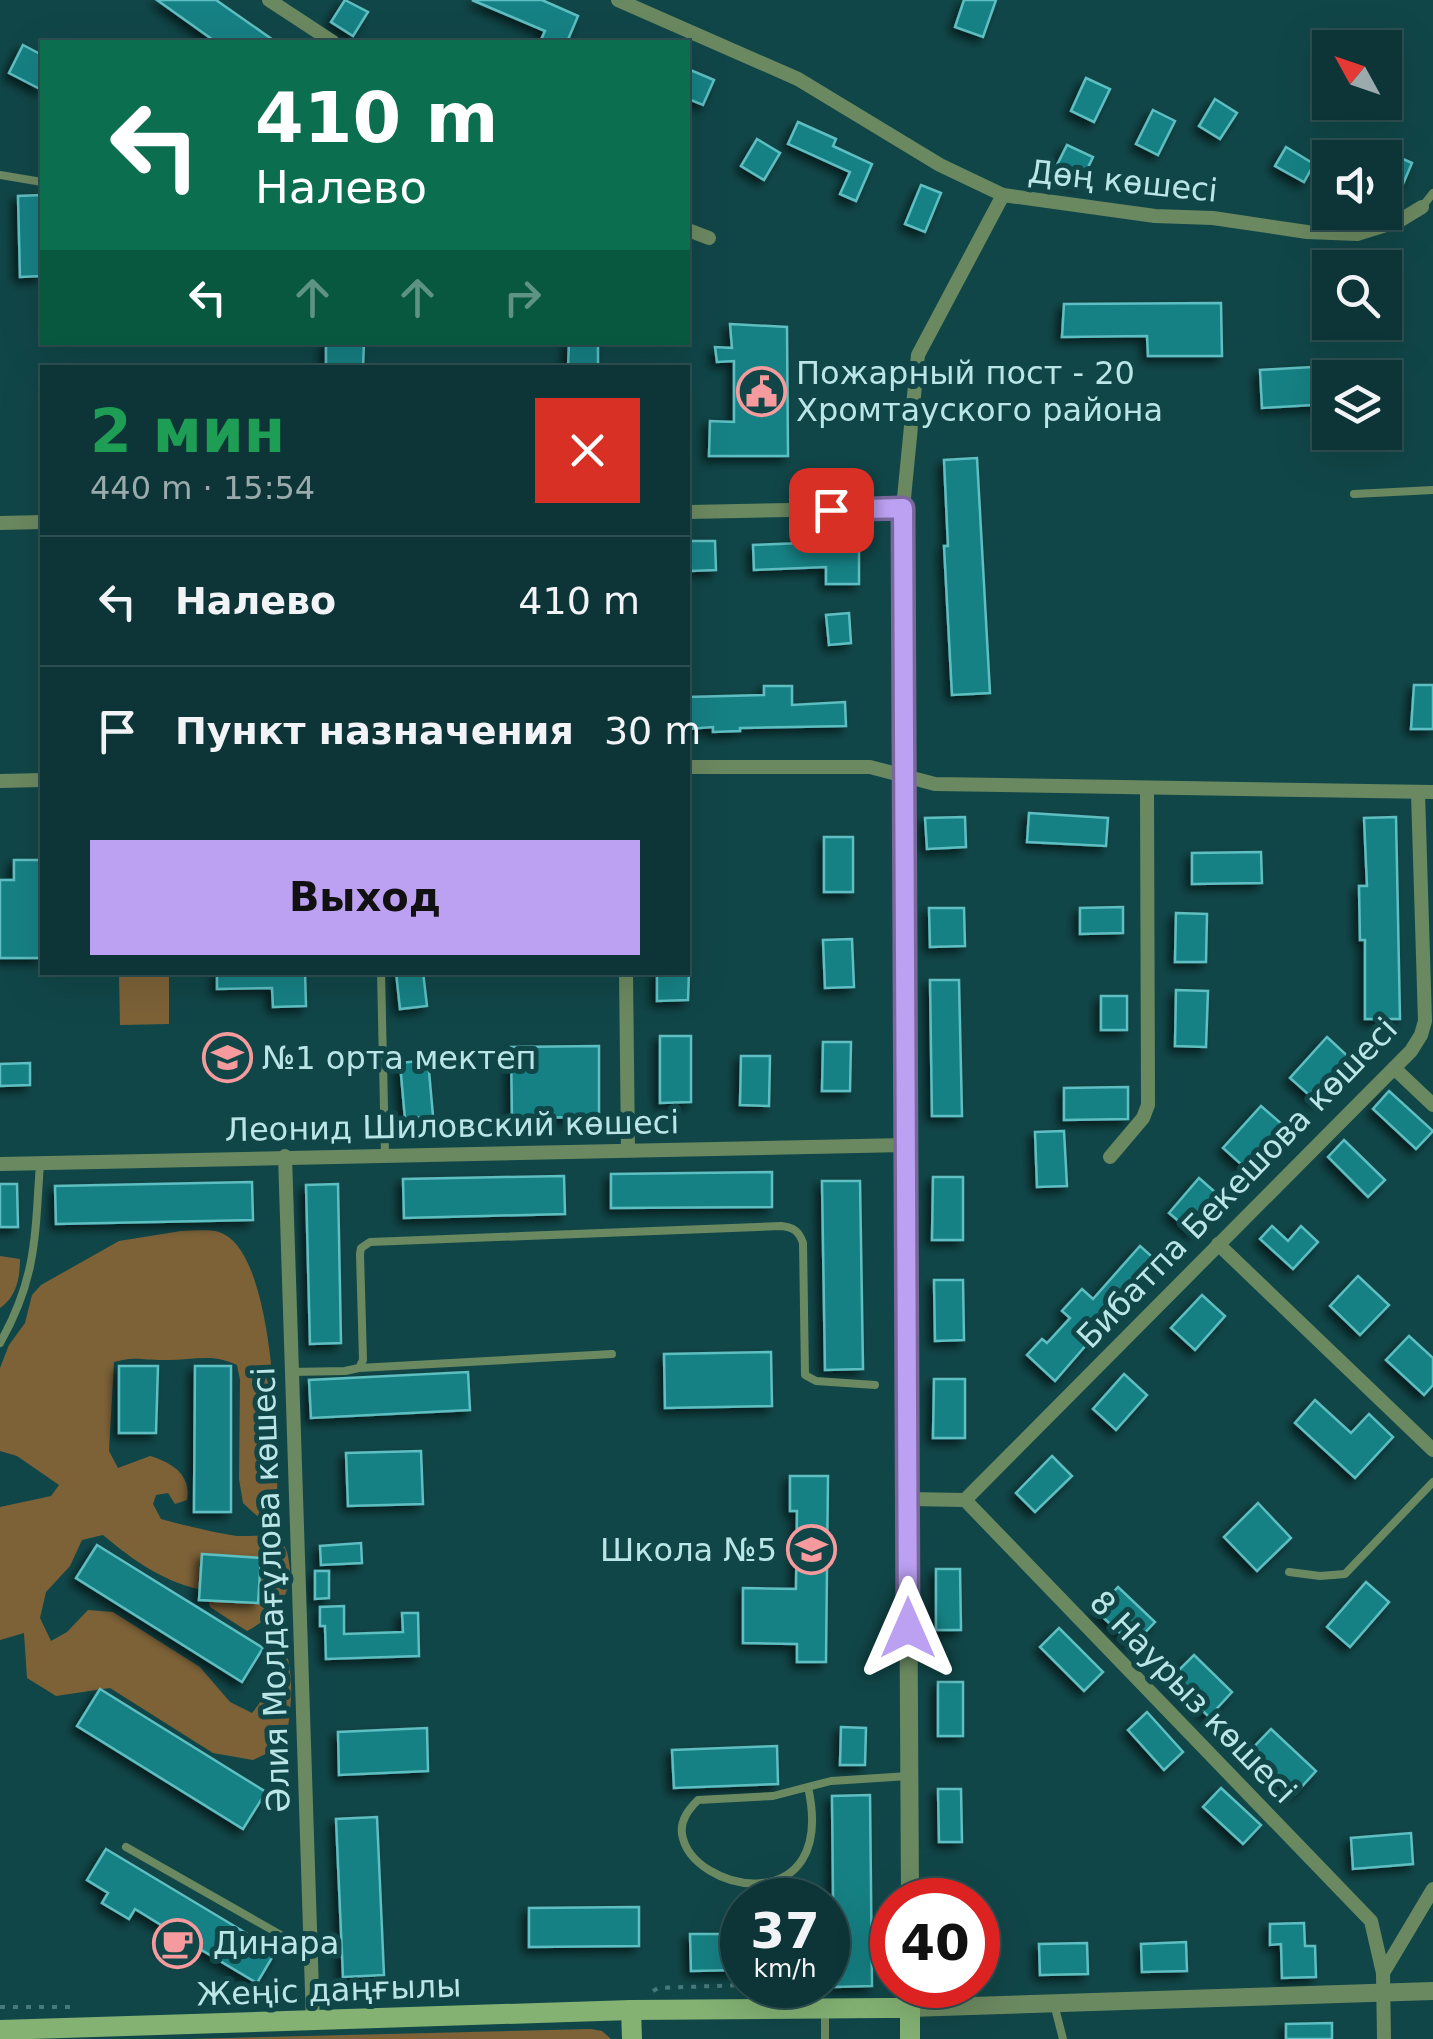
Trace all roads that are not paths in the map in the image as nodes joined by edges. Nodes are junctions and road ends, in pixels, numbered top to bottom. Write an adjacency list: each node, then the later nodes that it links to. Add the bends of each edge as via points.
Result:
1 (268, 0): 3 (street)
2 (618, 0): 7 (street, Дөң көшесі, via 798,79 940,166)
3 (330, 40)
4 (0, 174): 5 (lane)
5 (40, 182)
6 (1433, 193): 8 (lane)
7 (1003, 194): 8 (street, Дөң көшесі, via 1340,234 1399,221); 13 (street, via 918,355)
8 (1422, 208)
9 (690, 231): 10 (street)
10 (710, 238)
11 (1433, 490): 12 (lane)
12 (1354, 494)
13 (903, 508): 14 (street); 18 (street)
14 (690, 512)
15 (40, 522): 16 (street)
16 (0, 523)
17 (690, 767): 18 (street, via 870,768)
18 (904, 776): 21 (street, via 935,784); 27 (street)
19 (40, 780): 20 (street)
20 (0, 781)
21 (1147, 788): 22 (street); 31 (street, via 1148,1106)
22 (1426, 792): 25 (street, Бибатпа Бекешова көшесі, via 1425,1021)
23 (381, 975): 29 (lane)
24 (626, 975): 28 (street)
25 (1394, 1068): 26 (street); 34 (street, Бибатпа Бекешова көшесі)
26 (1433, 1105)
27 (906, 1145): 28 (street, Леонид Шиловский көшесі); 42 (street)
28 (628, 1150): 29 (street, Леонид Шиловский көшесі)
29 (384, 1154): 30 (street, Леонид Шиловский көшесі)
30 (285, 1156): 32 (street, Леонид Шиловский көшесі); 38 (street, Әлия Молдағұлова көшесі)
31 (1110, 1157)
32 (40, 1163): 33 (street, Леонид Шиловский көшесі); 35 (lane, via 32,1267)
33 (0, 1164)
34 (1218, 1244): 40 (street); 43 (street, Бибатпа Бекешова көшесі)
35 (0, 1343)
36 (612, 1354): 37 (lane)
37 (358, 1368): 38 (lane); 39 (lane, via 360,1248 370,1242 781,1226 792,1227 804,1243 805,1376)
38 (290, 1372): 50 (street, Әлия Молдағұлова көшесі)
39 (875, 1384)
40 (1433, 1450)
41 (1433, 1482): 44 (lane, via 1346,1574)
42 (908, 1498): 43 (street); 45 (street)
43 (964, 1500): 51 (street, 8 Наурыз көшесі, via 1372,1921)
44 (1289, 1572)
45 (909, 1776): 46 (lane); 48 (street)
46 (808, 1787): 46 (lane, via 698,1800 681,1832 691,1855 745,1883 775,1882 796,1872 809,1853)
47 (126, 1847): 50 (lane)
48 (910, 1878)
49 (1433, 1889): 51 (street)
50 (313, 1954): 58 (street, Әлия Молдағұлова көшесі)
51 (1383, 1982): 52 (street); 53 (street); 64 (street, 8 Наурыз көшесі)
52 (1433, 1991)
53 (1054, 2004): 54 (street); 63 (lane)
54 (1000, 2006)
55 (825, 2008): 57 (main road, Жеңіс даңғылы); 61 (lane)
56 (910, 2008): 62 (main road)
57 (631, 2010): 58 (main road, Жеңіс даңғылы); 60 (main road)
58 (313, 2022): 59 (main road, Жеңіс даңғылы)
59 (0, 2030)
60 (632, 2039)
61 (826, 2039)
62 (910, 2039)
63 (1063, 2039)
64 (1384, 2039)

